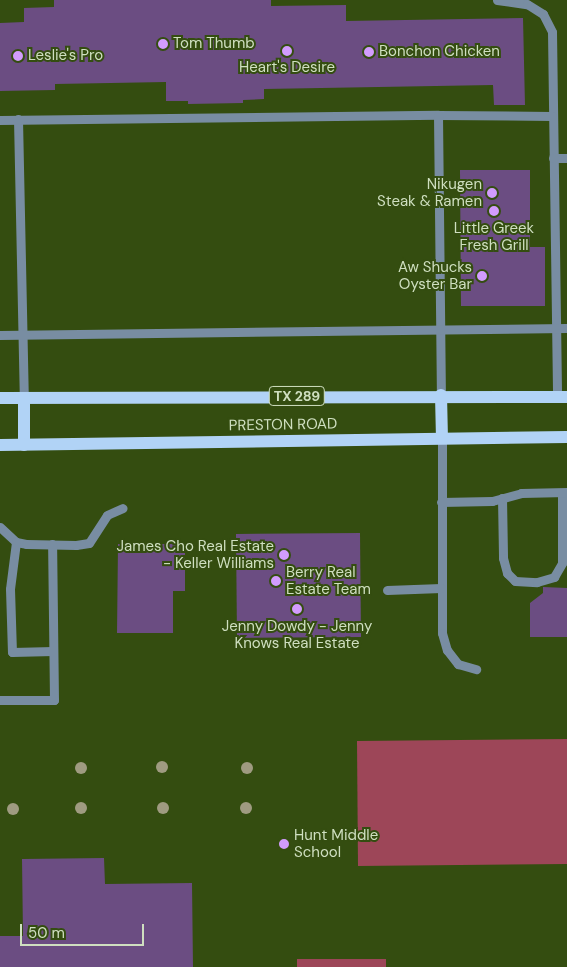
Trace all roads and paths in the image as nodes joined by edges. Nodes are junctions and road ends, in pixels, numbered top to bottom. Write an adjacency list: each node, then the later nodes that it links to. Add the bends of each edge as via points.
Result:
1 (496, 0): 3 (lane, via 527,4 543,14 552,32)
2 (438, 115): 3 (lane); 4 (lane); 10 (lane)
3 (552, 116): 6 (lane)
4 (18, 119): 5 (lane); 12 (lane)
5 (0, 120)
6 (553, 158): 7 (lane); 8 (lane)
7 (567, 158)
8 (556, 328): 9 (lane); 10 (lane); 14 (lane)
9 (567, 328)
10 (441, 330): 12 (lane); 13 (lane)
11 (0, 335): 12 (lane)
12 (22, 335): 16 (lane)
13 (441, 395): 14 (main road, PRESTON ROAD / TX 289); 16 (main road, PRESTON ROAD / TX 289); 18 (main road)
14 (562, 397)
15 (0, 398): 16 (main road, PRESTON ROAD / TX 289)
16 (24, 398): 20 (main road)
17 (567, 437): 18 (main road, PRESTON ROAD)
18 (442, 438): 20 (main road, PRESTON ROAD); 23 (lane)
19 (0, 445): 20 (main road, PRESTON ROAD)
20 (24, 445)
21 (565, 492): 22 (lane, via 521,493); 22 (lane, via 562,563 554,577 537,582 515,581 507,573 503,558)
22 (502, 498): 23 (lane)
23 (441, 502): 28 (lane)
24 (123, 508): 27 (lane, via 108,515 89,543)
25 (0, 527): 26 (lane)
26 (16, 542): 27 (lane); 30 (lane, via 10,589 12,652)
27 (52, 544): 30 (lane)
28 (441, 588): 29 (lane); 31 (lane, via 442,633 447,650 458,664)
29 (387, 590)
30 (53, 651): 32 (lane, via 54,700)
31 (476, 669)
32 (0, 700)

